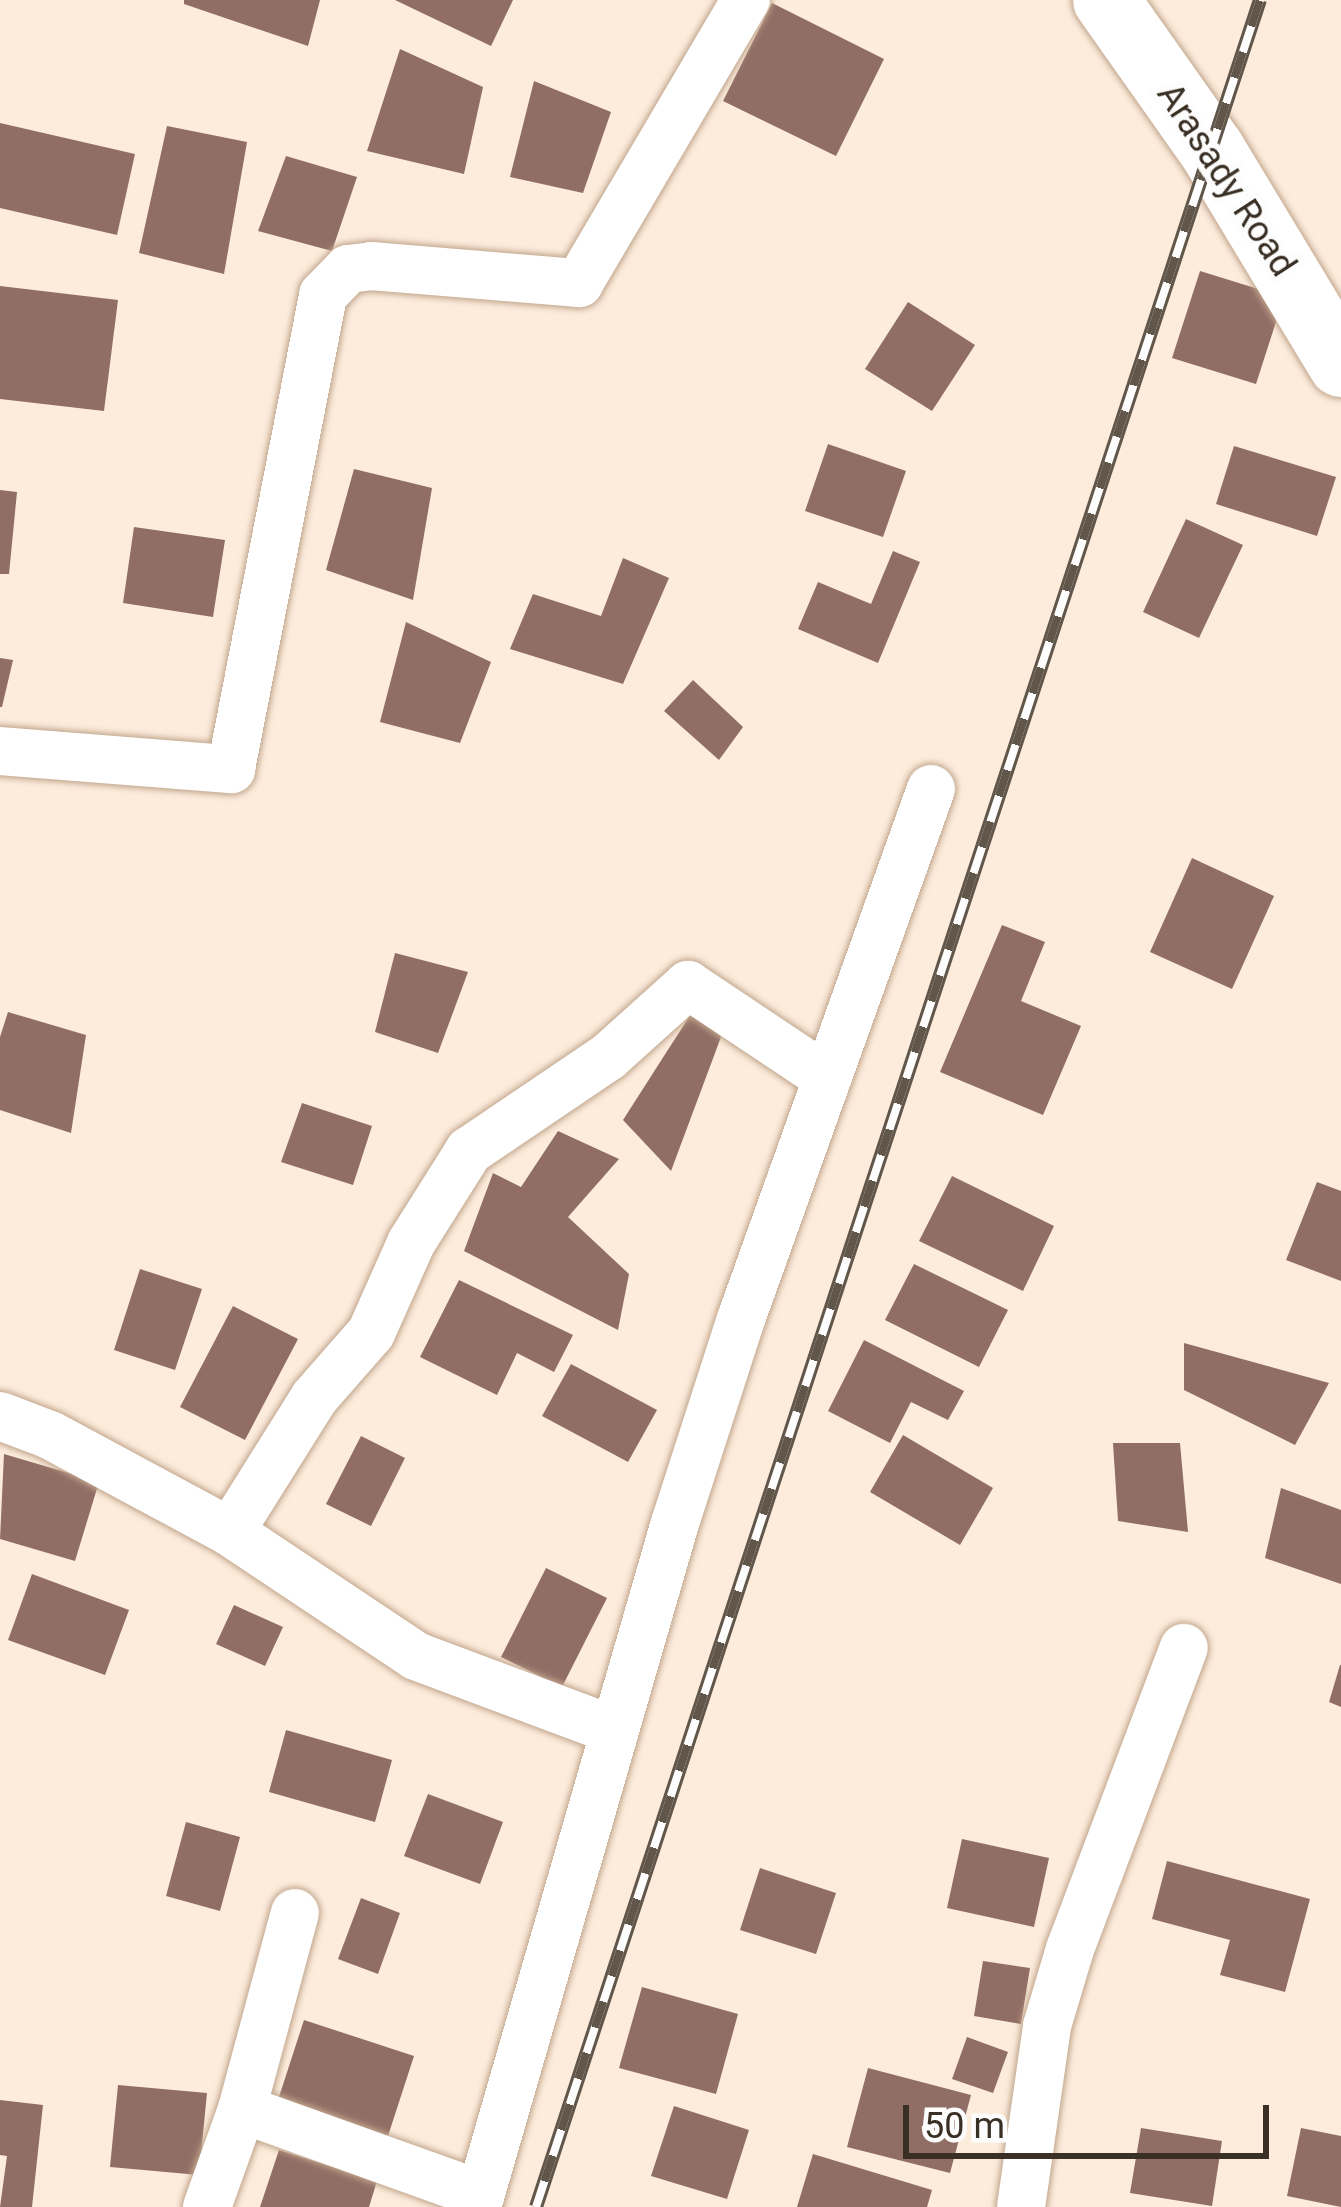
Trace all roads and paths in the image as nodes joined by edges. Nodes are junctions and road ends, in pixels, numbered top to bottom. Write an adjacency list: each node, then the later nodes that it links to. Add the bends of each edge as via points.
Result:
1 (746, 0): 4 (street, via 579,283 370,266 348,269 323,295 231,770)
2 (1106, 0): 3 (main road, Arasady Road, via 1211,150)
3 (1341, 364)
4 (0, 751)
5 (931, 789): 6 (street)
6 (826, 1077): 8 (street, via 688,985 608,1057 469,1151 411,1243 370,1333 314,1398); 10 (street, via 740,1318)
7 (0, 1416): 8 (street)
8 (230, 1532): 10 (street, via 416,1656)
9 (1184, 1648): 15 (street, via 1047,2026)
10 (611, 1729): 13 (street)
11 (295, 1913): 12 (street)
12 (242, 2109): 13 (street); 14 (street)
13 (478, 2201)
14 (207, 2207)
15 (1021, 2207)

